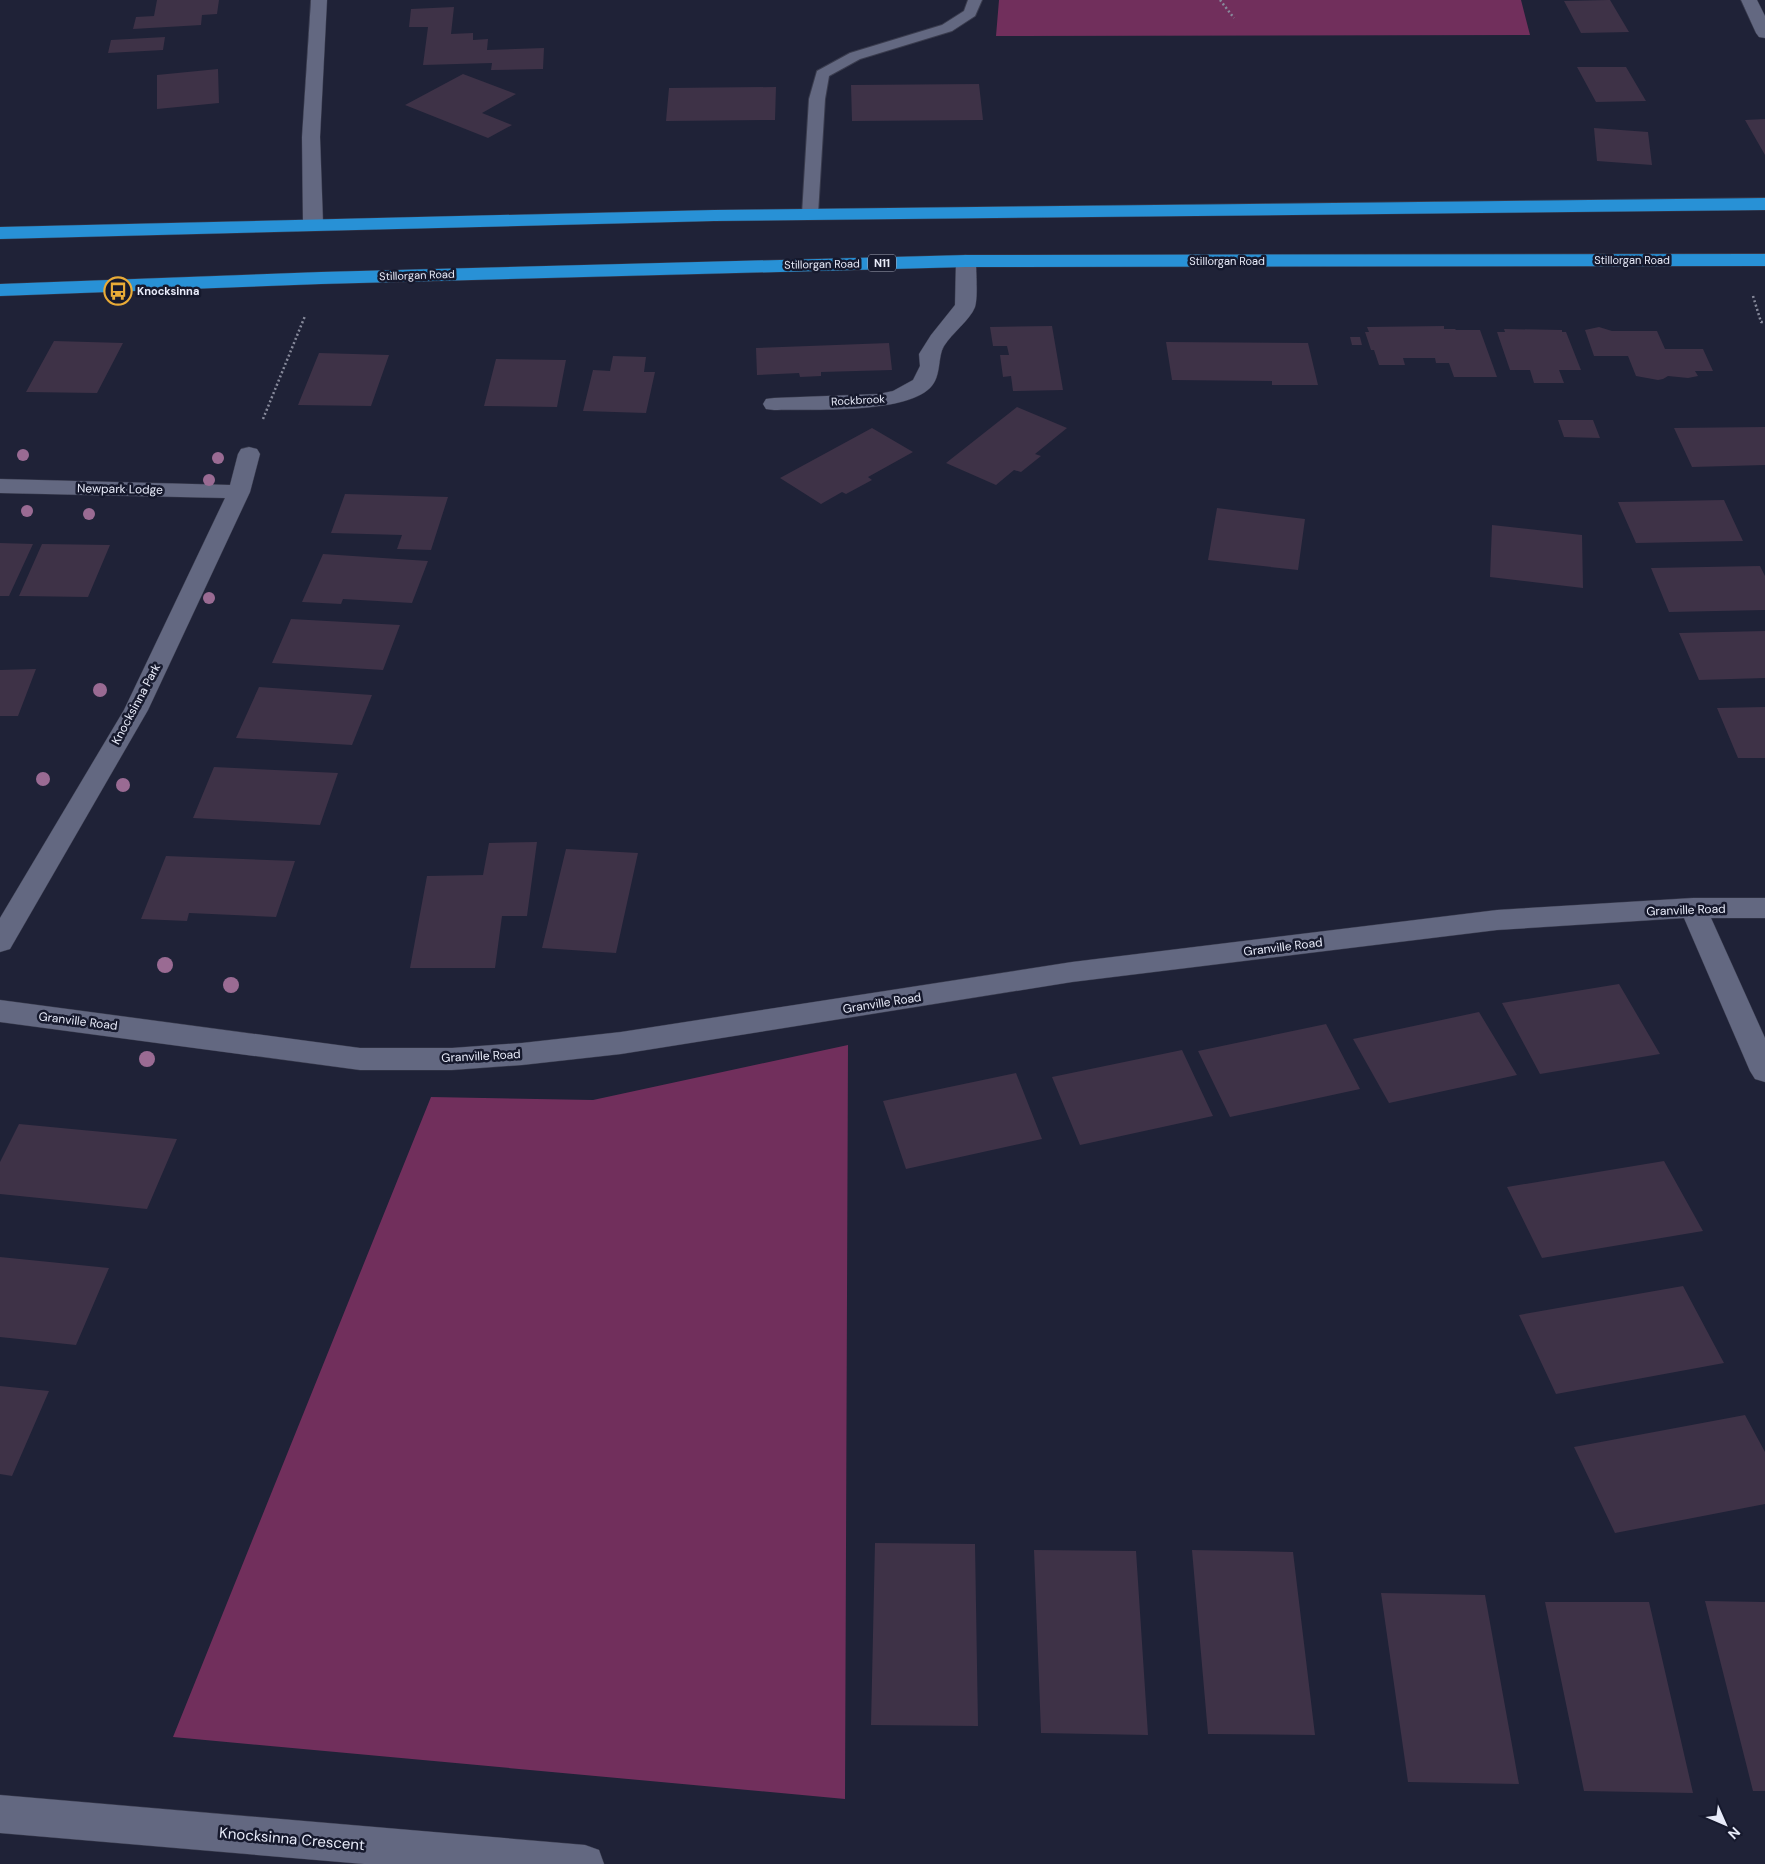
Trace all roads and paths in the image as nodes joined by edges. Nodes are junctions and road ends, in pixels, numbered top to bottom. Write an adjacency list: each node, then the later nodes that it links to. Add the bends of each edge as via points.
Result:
1 (319, 0): 9 (street, via 311,137)
2 (975, 0): 8 (lane, via 970,13 947,28 855,56 822,74 817,99)
3 (1220, 0): 5 (path)
4 (1749, 0): 6 (street)
5 (1234, 18)
6 (1765, 33)
7 (1765, 204): 8 (highway)
8 (810, 214): 9 (highway)
9 (313, 224): 10 (highway)
10 (0, 233)
11 (1765, 260): 12 (highway, Stillorgan Road / N11)
12 (966, 261): 13 (highway, Stillorgan Road / N11); 15 (street, Rockbrook, via 965,306 929,354 930,366 922,384 899,396 879,400)
13 (321, 278): 14 (highway, Stillorgan Road / N11); 16 (path)
14 (0, 290)
15 (774, 404)
16 (249, 454): 18 (street, Knocksinna Park)
17 (0, 486): 18 (street, Newpark Lodge)
18 (239, 492): 21 (street, Knocksinna Park, via 136,710)
19 (1693, 908): 20 (street, Granville Road); 22 (street, Granville Road, via 1497,920 1072,972 621,1043 452,1059 360,1059); 23 (street)
20 (1765, 908)
21 (0, 942)
22 (0, 1011)
23 (1765, 1071)
24 (0, 1814): 25 (street, Knocksinna Crescent)
25 (585, 1864)

